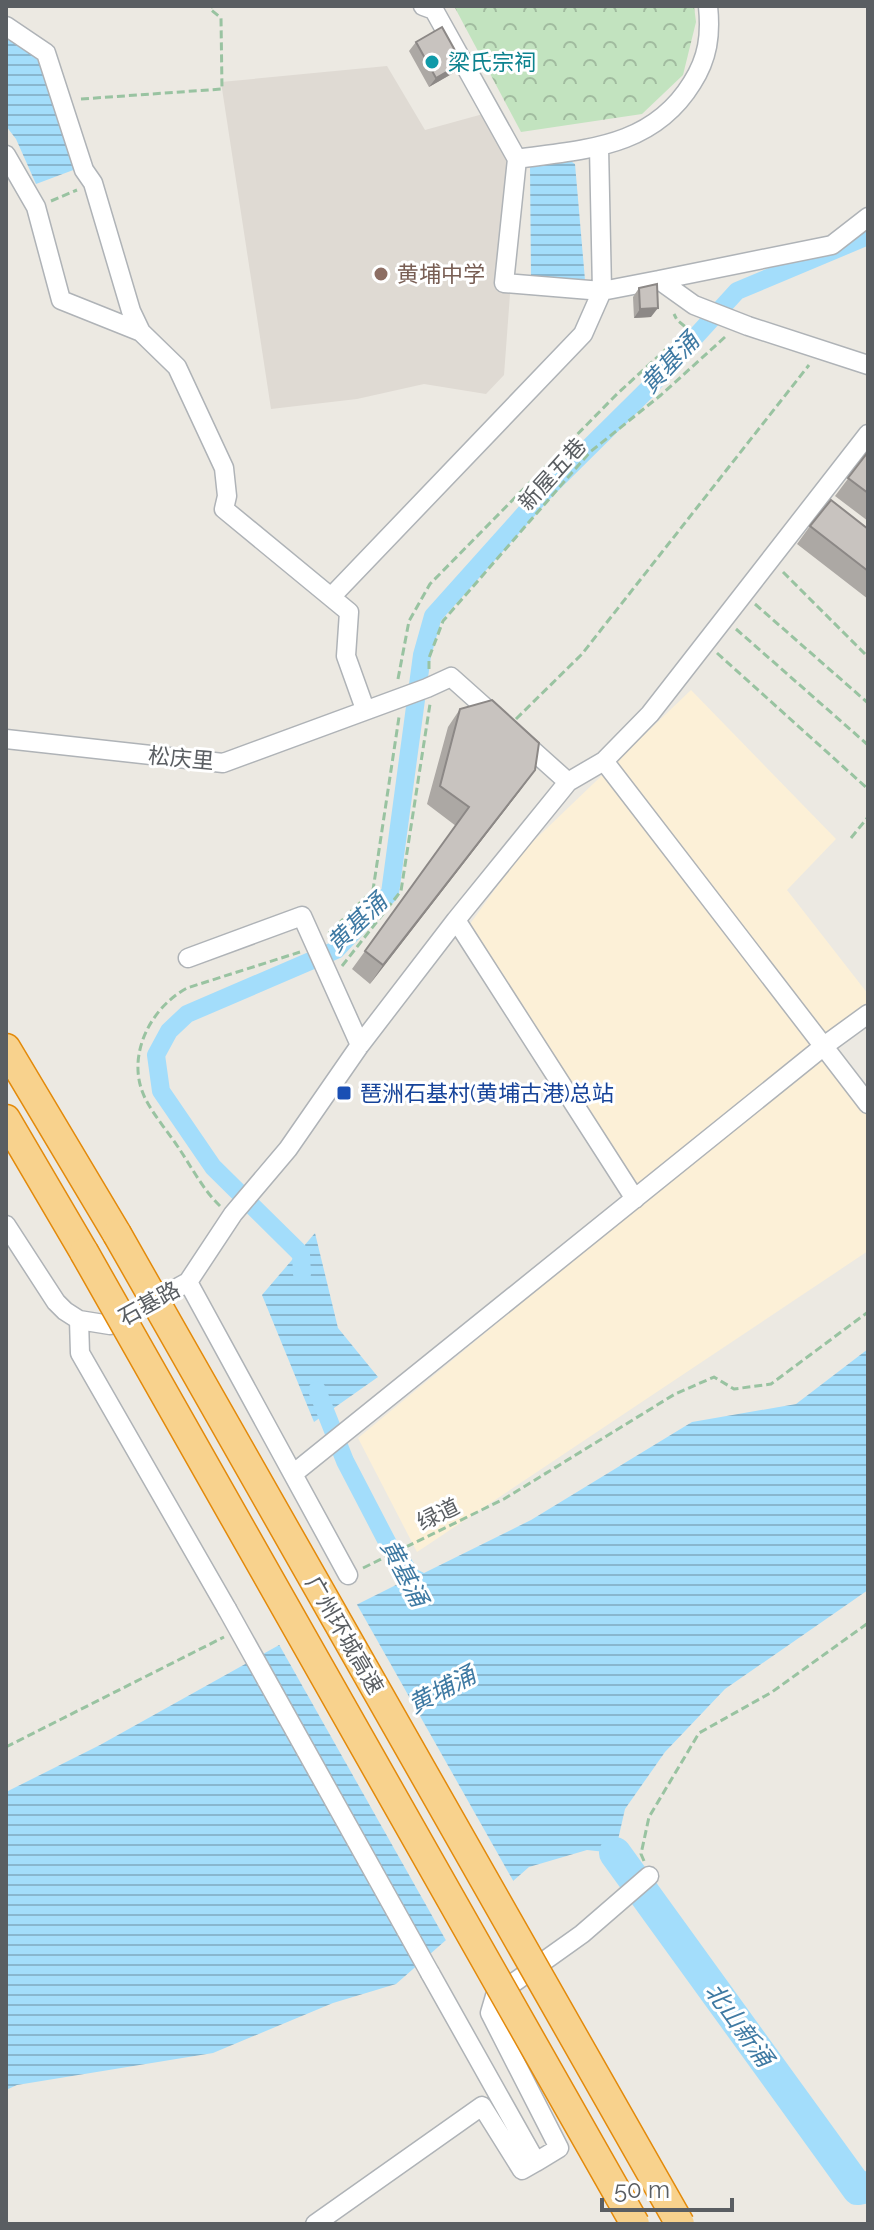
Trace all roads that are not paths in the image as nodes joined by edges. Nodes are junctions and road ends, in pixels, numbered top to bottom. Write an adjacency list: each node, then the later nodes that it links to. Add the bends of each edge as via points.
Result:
1 (423, 6): 6 (street, via 434,10)
2 (708, 6): 4 (street, via 711,31 701,69 682,101 653,127)
3 (6, 26): 10 (street, via 46,53)
4 (599, 147): 6 (street); 9 (street)
5 (6, 155): 10 (street, via 36,207 61,300)
6 (517, 159): 9 (street, via 504,283)
7 (868, 217): 8 (street, via 832,245)
8 (659, 280): 9 (street); 11 (street, via 694,305)
9 (602, 291): 13 (street, via 583,334)
10 (141, 332): 13 (street, via 177,367 224,468 224,509)
11 (868, 365)
12 (868, 434): 16 (street, via 650,714)
13 (332, 596): 14 (street, via 349,612 346,656)
14 (365, 709): 15 (street, 松庆里, via 223,763); 17 (street, 松庆里, via 451,677)
15 (6, 739)
16 (604, 761): 17 (street); 22 (street)
17 (568, 782): 18 (street, 石基路)
18 (456, 920): 21 (street, 石基路); 26 (street)
19 (188, 958): 21 (street, via 302,916)
20 (868, 1014): 22 (street)
21 (360, 1045): 28 (street, 石基路, via 300,1115)
22 (824, 1046): 24 (street); 26 (street)
23 (6, 1048): 36 (highway, 广州环城高速, bridge)
24 (868, 1104)
25 (6, 1119): 35 (highway, 广州环城高速, bridge)
26 (635, 1199): 30 (street)
27 (6, 1225): 29 (street, via 56,1302)
28 (188, 1282): 29 (street, 石基路, via 110,1325); 30 (street)
29 (79, 1320): 33 (street, bridge, via 80,1353)
30 (293, 1474): 31 (street)
31 (348, 1575)
32 (647, 1878): 33 (street, via 582,1934 495,1996 490,2013 559,2148)
33 (536, 2162): 34 (street, via 522,2170 482,2106)
34 (315, 2224)
35 (635, 2224)
36 (680, 2224)

